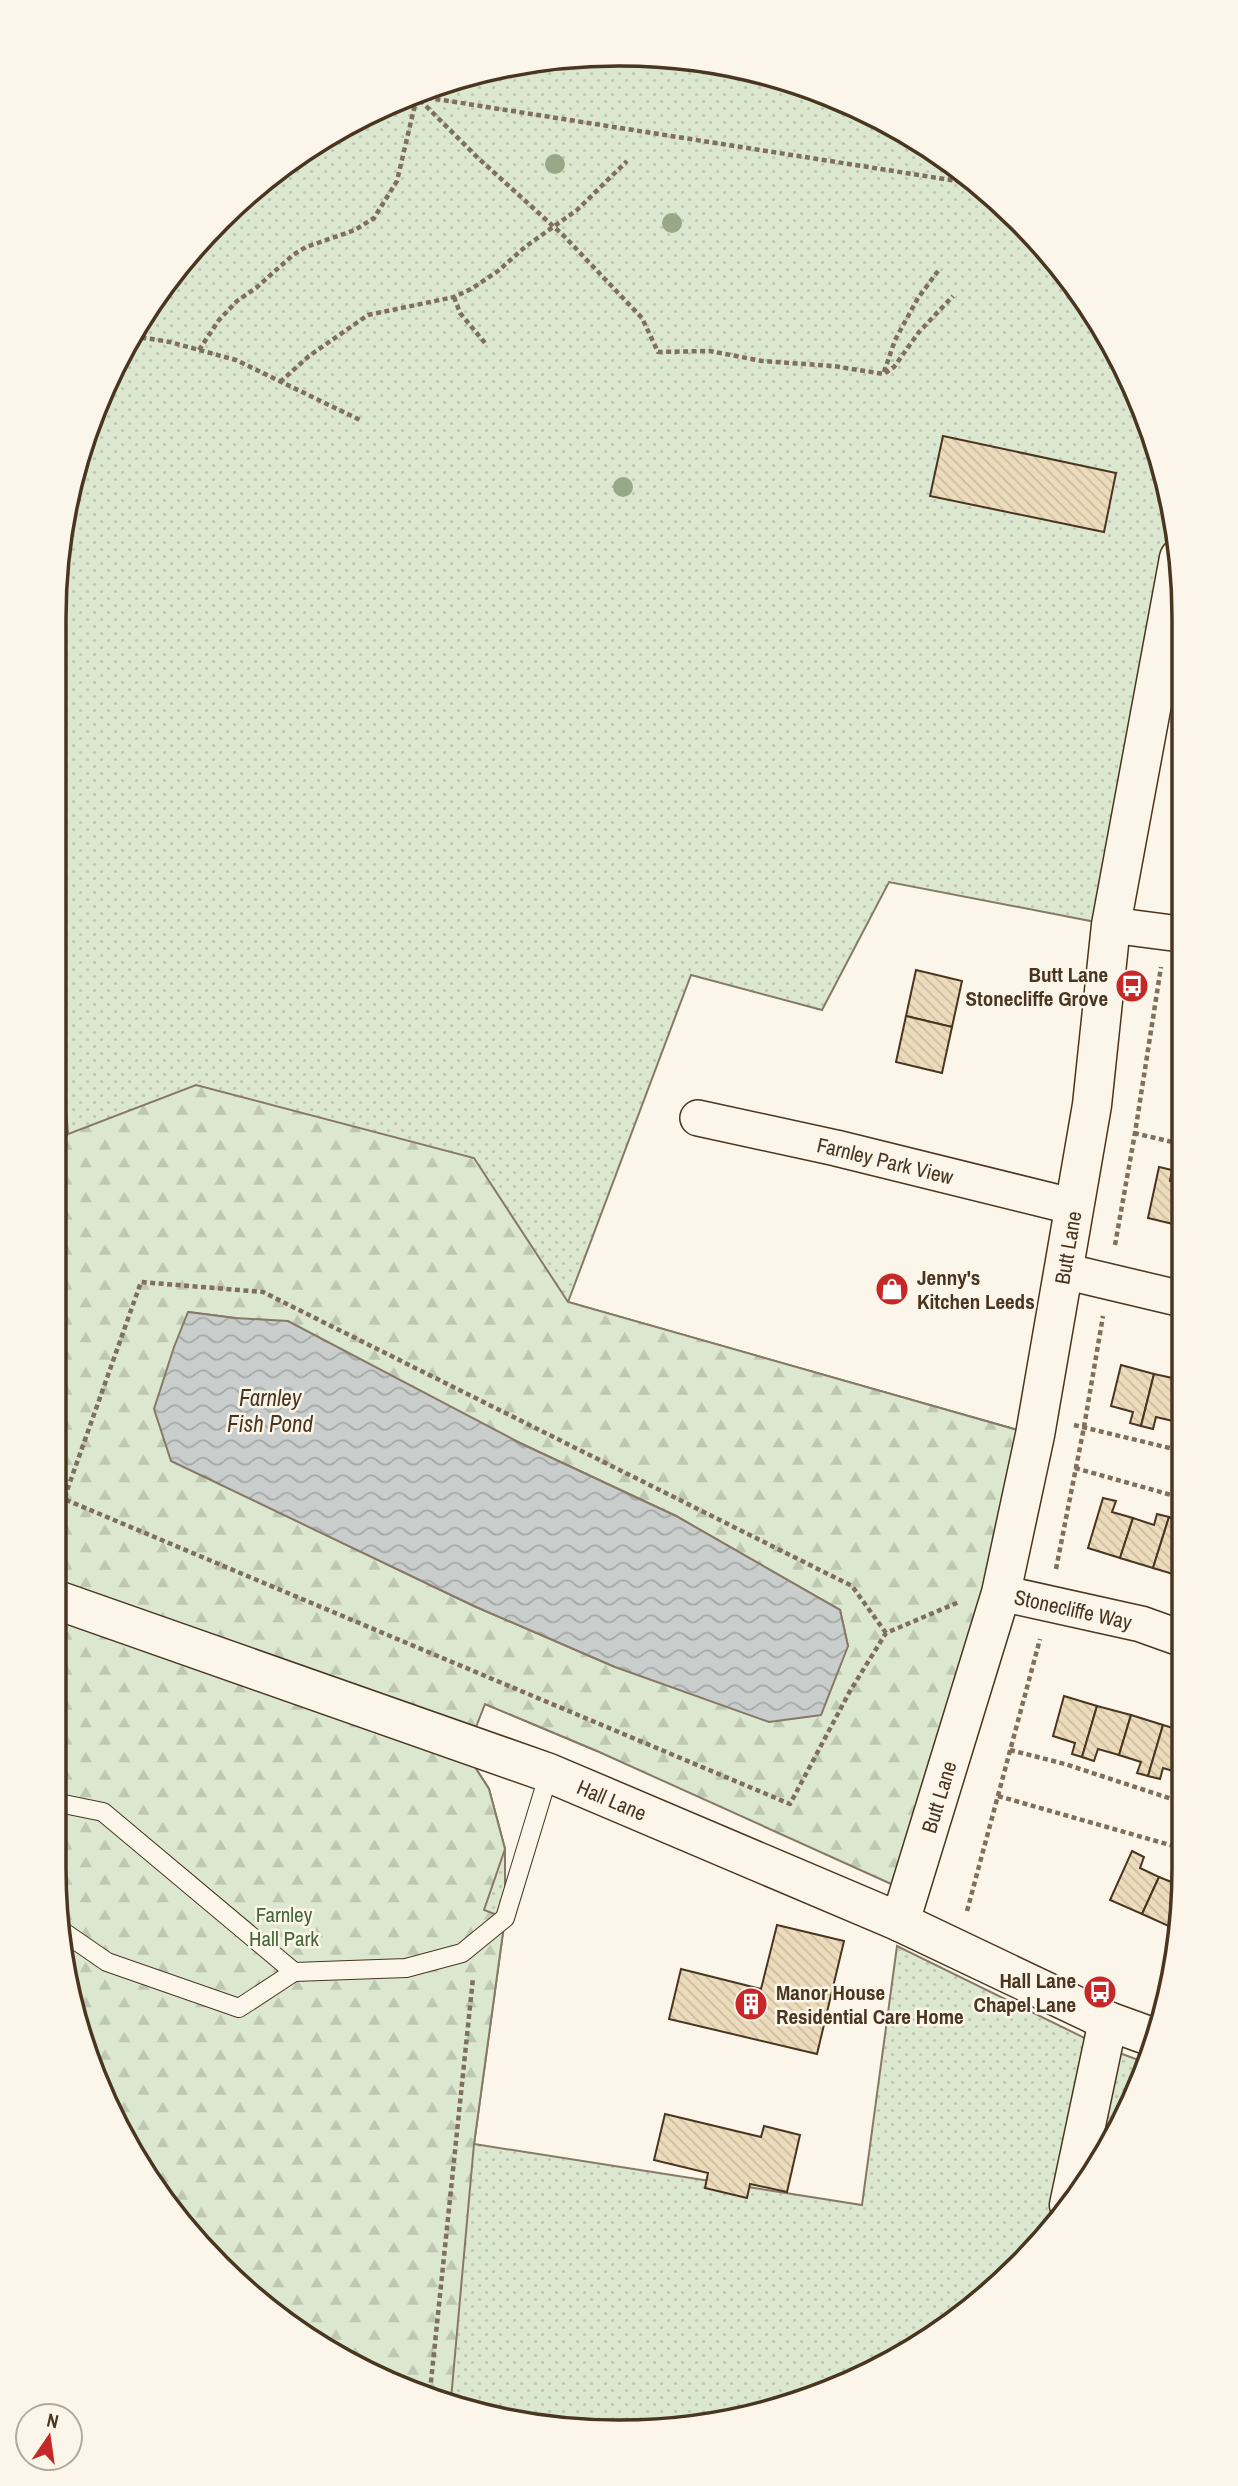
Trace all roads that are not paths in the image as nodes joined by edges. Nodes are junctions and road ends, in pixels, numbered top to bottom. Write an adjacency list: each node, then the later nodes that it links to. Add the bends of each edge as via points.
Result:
1 (1171, 602): 2 (street, Butt Lane)
2 (1111, 925): 3 (street); 5 (street, Butt Lane)
3 (1172, 933)
4 (698, 1118): 5 (street, Farnley Park View)
5 (1075, 1207): 6 (street, Butt Lane)
6 (1064, 1271): 7 (street); 8 (street, Butt Lane)
7 (1172, 1297)
8 (1001, 1593): 10 (street, Stonecliffe Way); 13 (street, Butt Lane)
9 (66, 1603): 11 (street, Hall Lane)
10 (1172, 1635)
11 (549, 1773): 13 (street, Hall Lane); 15 (lane, via 505,1918 462,1953 406,1968)
12 (66, 1804): 15 (lane, via 103,1812)
13 (900, 1922): 16 (street, Hall Lane)
14 (71, 1937): 15 (lane, via 107,1962 239,2008)
15 (294, 1972)
16 (1108, 2021): 17 (street, Hall Lane); 18 (street)
17 (1145, 2035)
18 (1075, 2179)

